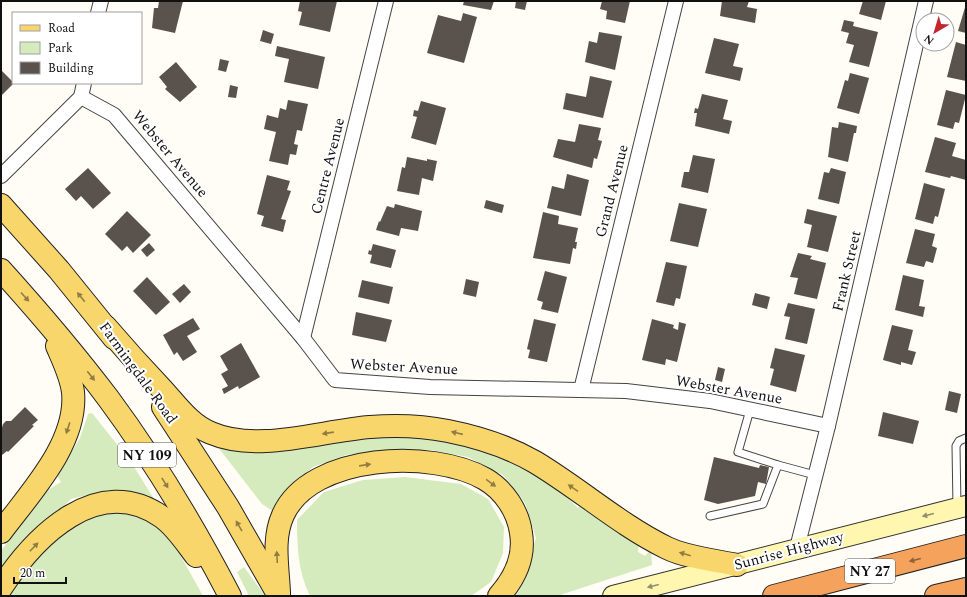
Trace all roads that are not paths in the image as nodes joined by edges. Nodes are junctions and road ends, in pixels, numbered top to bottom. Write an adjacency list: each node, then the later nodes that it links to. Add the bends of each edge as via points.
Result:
1 (101, 1): 5 (street)
2 (386, 1): 12 (street, Centre Avenue)
3 (676, 1): 13 (street, Grand Avenue)
4 (926, 1): 15 (street, Frank Street)
5 (98, 12)
6 (82, 90): 7 (street); 12 (street, Webster Avenue, via 114,115)
7 (1, 176)
8 (1, 205): 11 (main road, Farmingdale Road / NY 109, one-way to 8)
9 (1, 270): 10 (main road, NY 109, one-way to 10)
10 (49, 324): 21 (main road, one-way to 21, via 71,380 74,401 71,421 59,452); 27 (main road, NY 109, one-way to 27, via 144,449 192,526)
11 (106, 327): 24 (main road, one-way to 11, via 669,549 534,461 500,446 465,435 432,428 387,427 250,442 216,435 191,421); 28 (main road, Farmingdale Road / NY 109, one-way to 11, via 228,507 176,425)
12 (303, 338): 13 (street, Webster Avenue, via 335,380 430,387)
13 (581, 390): 14 (street, Webster Avenue, via 710,401)
14 (750, 410): 15 (street, Webster Avenue); 17 (lane, via 738,452)
15 (828, 426): 18 (street, Frank Street)
16 (966, 438): 19 (lane, via 956,446)
17 (778, 465): 18 (lane); 20 (lane, via 763,504)
18 (815, 475): 23 (street, Frank Street)
19 (961, 507): 23 (main road, Sunrise Highway, one-way to 23)
20 (710, 516)
21 (1, 532)
22 (966, 546): 31 (highway, NY 27, one-way to 31)
23 (797, 548): 24 (main road, Sunrise Highway)
24 (737, 565): 30 (main road, Sunrise Highway, one-way to 30)
25 (1, 588): 27 (main road, one-way to 27, via 31,550 68,517 93,504 122,501 147,508 166,521)
26 (966, 589): 32 (highway)
27 (229, 596)
28 (279, 596): 29 (main road, one-way to 29, via 278,529 296,494 311,483 336,471 375,463 406,462 422,462 471,472 494,485 513,508 520,527 522,548 515,574)
29 (499, 596)
30 (613, 596)
31 (774, 596)
32 (936, 596)

